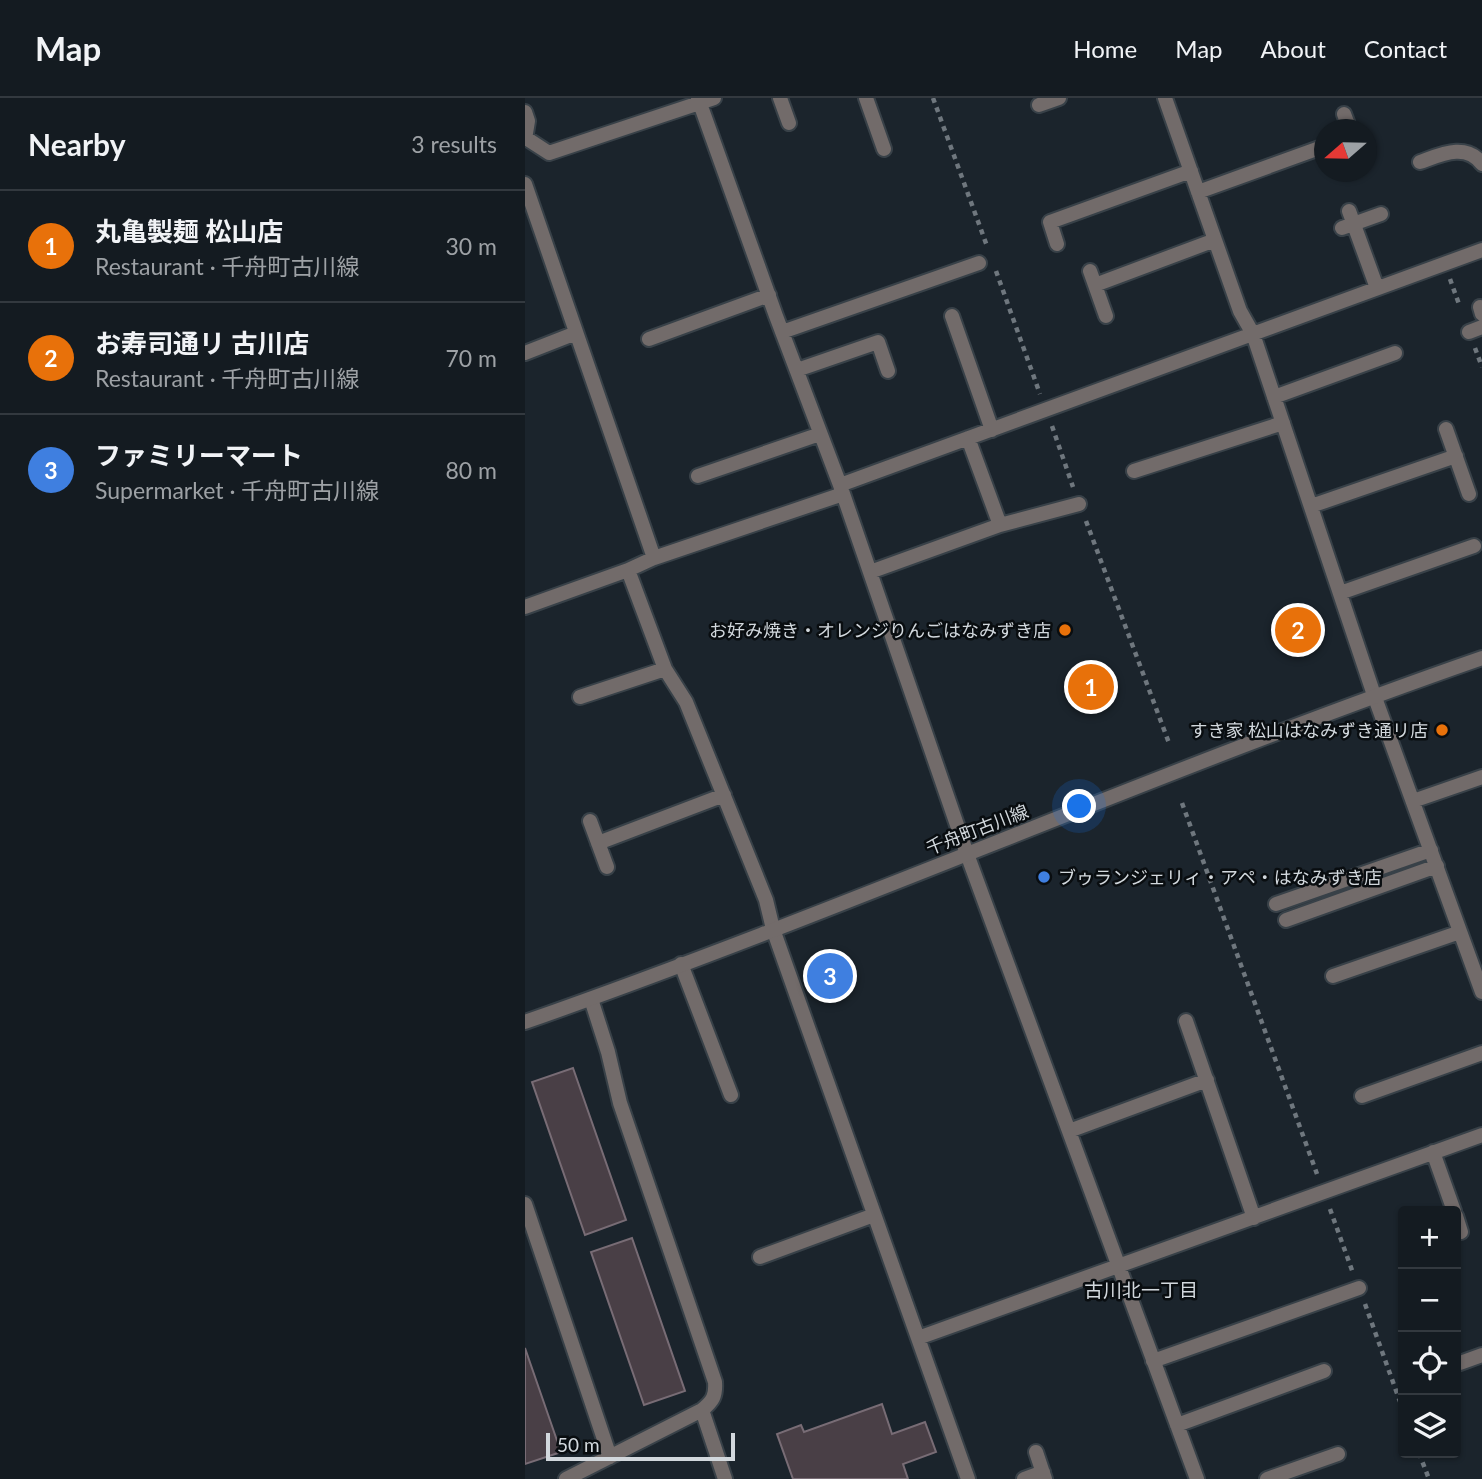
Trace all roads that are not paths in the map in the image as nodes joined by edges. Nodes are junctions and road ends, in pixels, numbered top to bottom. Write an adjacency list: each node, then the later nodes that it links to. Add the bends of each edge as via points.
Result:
1 (780, 98): 10 (street)
2 (866, 98): 12 (street)
3 (1059, 98): 6 (street)
4 (1165, 98): 16 (street)
5 (704, 100): 11 (street, via 549,153); 25 (street)
6 (1039, 105)
7 (525, 113): 11 (street)
8 (1344, 114): 9 (street)
9 (1346, 119)
10 (789, 123)
11 (526, 138)
12 (884, 149)
13 (1314, 150): 18 (street)
14 (1420, 162): 15 (street, via 1452,151 1477,157)
15 (1482, 164)
16 (1191, 171): 18 (street); 21 (street, via 1049,222)
17 (525, 184): 29 (street)
18 (1198, 192): 20 (street)
19 (1381, 214): 24 (street, via 1348,221)
20 (1215, 240): 27 (street, via 1092,278); 30 (street)
21 (1057, 244)
22 (1482, 250): 24 (street)
23 (979, 263): 28 (street)
24 (1377, 288): 30 (street)
25 (769, 295): 28 (street); 31 (street)
26 (952, 316): 39 (street)
27 (1106, 316)
28 (782, 332): 34 (street)
29 (576, 333): 32 (street); 51 (street)
30 (1253, 334): 36 (street); 39 (street)
31 (649, 339)
32 (525, 353)
33 (1395, 353): 36 (street)
34 (797, 370): 35 (street, via 878,342); 40 (street)
35 (888, 371)
36 (1274, 397): 37 (street)
37 (1283, 423): 43 (street); 48 (street)
38 (1446, 429): 42 (street)
39 (992, 430): 41 (street)
40 (820, 434): 44 (street); 45 (street)
41 (968, 438): 45 (street); 49 (street)
42 (1456, 456): 46 (street); 48 (street)
43 (1134, 471)
44 (698, 476)
45 (841, 490): 51 (street); 53 (street)
46 (1469, 494)
47 (1079, 503): 49 (street)
48 (1311, 506): 54 (street)
49 (1000, 525): 53 (street)
50 (1474, 546): 54 (street)
51 (653, 558): 52 (street)
52 (628, 570): 55 (street); 57 (street)
53 (870, 572): 66 (street)
54 (1340, 593): 58 (street)
55 (525, 607)
56 (1482, 658): 58 (street, 千舟町古川線)
57 (665, 669): 59 (street); 61 (street, via 686,702)
58 (1374, 695): 62 (street); 66 (street, 千舟町古川線)
59 (580, 697)
60 (1482, 777): 62 (street)
61 (724, 795): 64 (street); 71 (street)
62 (1413, 801): 65 (street)
63 (590, 821): 64 (street)
64 (598, 843): 68 (street)
65 (1431, 850): 67 (street); 69 (street)
66 (967, 854): 71 (street, 千舟町古川線); 83 (street)
67 (1437, 866): 70 (street); 72 (street)
68 (607, 867)
69 (1276, 904)
70 (1286, 920)
71 (773, 929): 73 (street, 千舟町古川線); 88 (street)
72 (1460, 932): 74 (street); 75 (street)
73 (681, 964): 76 (street, 千舟町古川線); 81 (street)
74 (1333, 976)
75 (1482, 992)
76 (591, 999): 78 (street, 千舟町古川線); 98 (street, via 620,1103 715,1382 713,1401)
77 (1186, 1021): 80 (street)
78 (525, 1022)
79 (1482, 1053): 82 (street)
80 (1207, 1080): 83 (street); 89 (street)
81 (731, 1095)
82 (1361, 1096)
83 (1069, 1130): 91 (street)
84 (1482, 1135): 85 (street)
85 (1433, 1152): 87 (street); 89 (street)
86 (525, 1204): 102 (street)
87 (1452, 1206)
88 (874, 1215): 90 (street); 93 (street)
89 (1254, 1218): 91 (street)
90 (760, 1257)
91 (1119, 1266): 93 (street); 95 (street)
92 (1359, 1288): 95 (street)
93 (918, 1338): 106 (street)
94 (1482, 1355): 96 (street)
95 (1153, 1361): 99 (street)
96 (1461, 1363)
97 (1324, 1371): 99 (street)
98 (702, 1410): 102 (street); 105 (street)
99 (1177, 1425): 108 (street)
100 (1036, 1452): 103 (street)
101 (1338, 1454): 109 (street)
102 (610, 1457): 104 (street)
103 (1044, 1476): 107 (street)
104 (567, 1479)
105 (725, 1479)
106 (968, 1479)
107 (1024, 1479)
108 (1197, 1479)
109 (1267, 1479)

